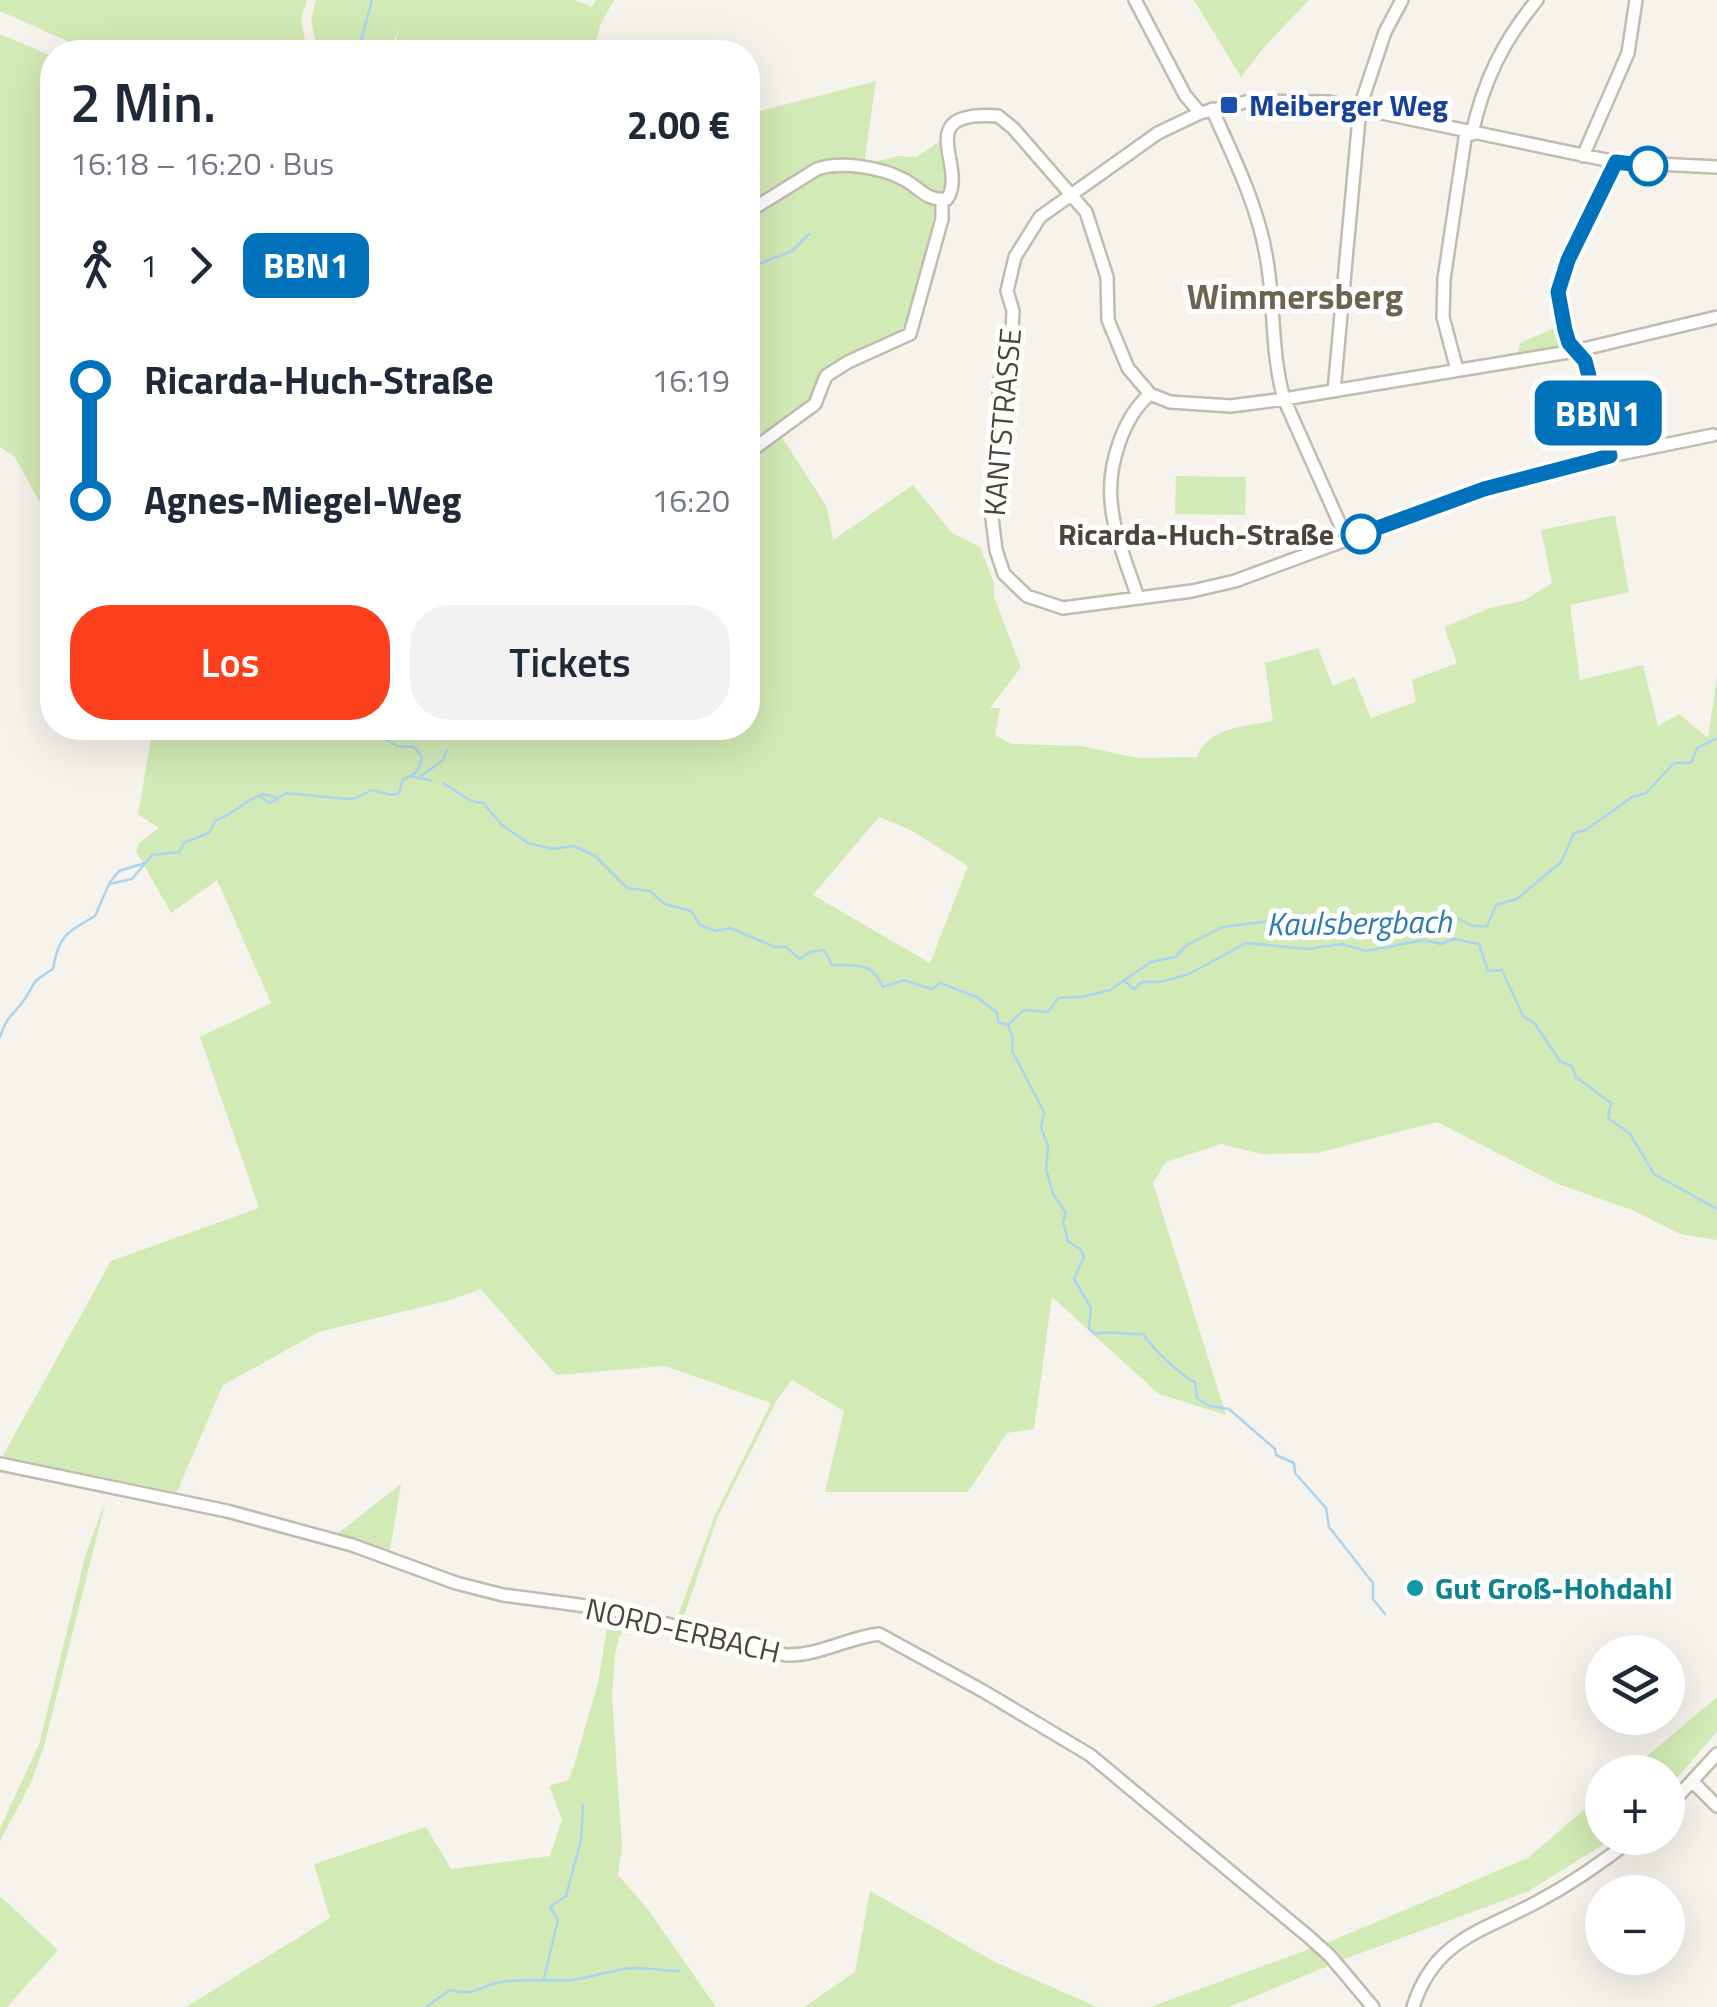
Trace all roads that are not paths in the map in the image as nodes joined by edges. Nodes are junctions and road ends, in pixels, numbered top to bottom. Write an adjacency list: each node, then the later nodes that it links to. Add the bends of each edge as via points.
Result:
1 (1135, 0): 6 (street, via 1185,95)
2 (1402, 0): 5 (street)
3 (1537, 0): 7 (street, via 1493,66)
4 (1636, 0): 8 (street, via 1628,53)
5 (1360, 106): 6 (street, KANTSTRASSE, via 1270,100); 7 (street, KANTSTRASSE); 17 (street)
6 (1206, 111): 11 (street, KANTSTRASSE, via 1158,133); 19 (street, via 1246,186 1260,229)
7 (1469, 133): 8 (street, KANTSTRASSE); 16 (street, via 1444,279 1443,317)
8 (1583, 156): 9 (street, KANTSTRASSE)
9 (1616, 162): 10 (street, KANTSTRASSE); 15 (street, via 1560,281 1558,304)
10 (1717, 167)
11 (1072, 193): 12 (street, via 1014,128 998,116 982,115 947,134 954,185); 18 (street, via 1097,238 1117,344 1132,376); 24 (street, KANTSTRASSE, via 1030,229 1010,272 1012,332 1001,370 990,502 996,550 1004,574 1043,604 1074,608)
12 (942, 200): 13 (street, via 888,173 829,165); 21 (street, via 910,334 826,376 815,404)
13 (760, 205)
14 (1717, 317): 15 (street)
15 (1575, 350): 16 (street); 22 (street, via 1585,361)
16 (1457, 370): 17 (street)
17 (1334, 391): 19 (street)
18 (1150, 394): 19 (street, via 1208,406); 24 (street, via 1128,422 1110,496)
19 (1284, 399): 23 (street)
20 (1713, 435): 22 (street, KANTSTRASSE)
21 (760, 444)
22 (1610, 456): 23 (street, KANTSTRASSE, via 1484,489)
23 (1347, 540): 24 (street, KANTSTRASSE, via 1235,581)
24 (1138, 598)
25 (0, 1464): 31 (street, NORD-ERBACH, via 228,1510 503,1595 609,1608 786,1655 878,1634 1090,1755 1309,1936)
26 (1717, 1754): 27 (street)
27 (1693, 1782): 28 (street); 29 (street)
28 (1685, 1790)
29 (1717, 1806)
30 (1608, 1855): 32 (street, via 1448,1948 1426,1974)
31 (1373, 2007)
32 (1413, 2007)

